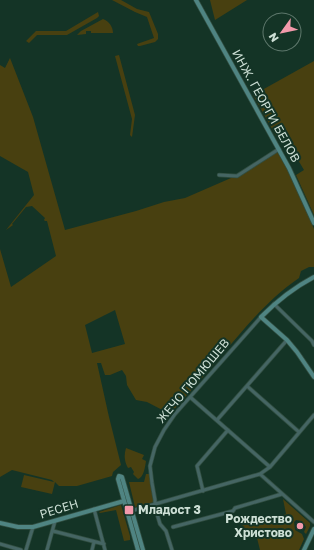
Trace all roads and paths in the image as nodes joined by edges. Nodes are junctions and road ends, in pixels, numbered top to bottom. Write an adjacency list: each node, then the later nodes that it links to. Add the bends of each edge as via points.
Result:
1 (196, 0): 2 (street, ИНЖ. ГЕОРГИ БЕЛОВ)
2 (279, 149): 3 (street, via 237,176); 4 (street, ИНЖ. ГЕОРГИ БЕЛОВ)
3 (218, 175)
4 (314, 223)
5 (314, 277): 6 (street, ЖЕЧО ГЮМЮШЕВ)
6 (274, 304): 7 (street, ЖЕЧО ГЮМЮШЕВ); 9 (street)
7 (261, 317): 8 (street); 12 (street, ЖЕЧО ГЮМЮШЕВ)
8 (287, 340): 10 (street); 11 (street)
9 (314, 344)
10 (314, 377)
11 (247, 386): 14 (street); 16 (street)
12 (190, 397): 14 (street); 22 (street, ЖЕЧО ГЮМЮШЕВ, via 164,430 152,457 150,473)
13 (314, 415): 16 (street)
14 (217, 420): 15 (street)
15 (228, 430): 17 (street); 19 (street, via 197,466)
16 (300, 432): 17 (street)
17 (270, 467): 18 (street)
18 (260, 474): 19 (street); 20 (street)
19 (203, 490): 22 (street)
20 (282, 494): 26 (street); 29 (street, via 233,511)
21 (124, 501): 23 (street, РЕСЕН); 24 (street, via 117,478 119,476 122,477); 40 (street)
22 (155, 504): 24 (street); 42 (street, ЖЕЧО ГЮМЮШЕВ, via 160,524 166,531)
23 (94, 509): 25 (street, РЕСЕН); 34 (street)
24 (131, 510): 41 (street)
25 (55, 521): 28 (street, РЕСЕН); 31 (street)
26 (314, 522)
27 (0, 523): 28 (street, РЕСЕН)
28 (33, 527): 36 (street)
29 (173, 527)
30 (314, 529): 43 (street)
31 (53, 531): 32 (street); 37 (street)
32 (94, 542): 34 (street); 38 (street)
33 (0, 544): 35 (street)
34 (104, 544): 39 (street)
35 (21, 550)
36 (26, 550)
37 (47, 550)
38 (92, 550)
39 (105, 550)
40 (138, 550)
41 (143, 550)
42 (172, 550)
43 (304, 550)

